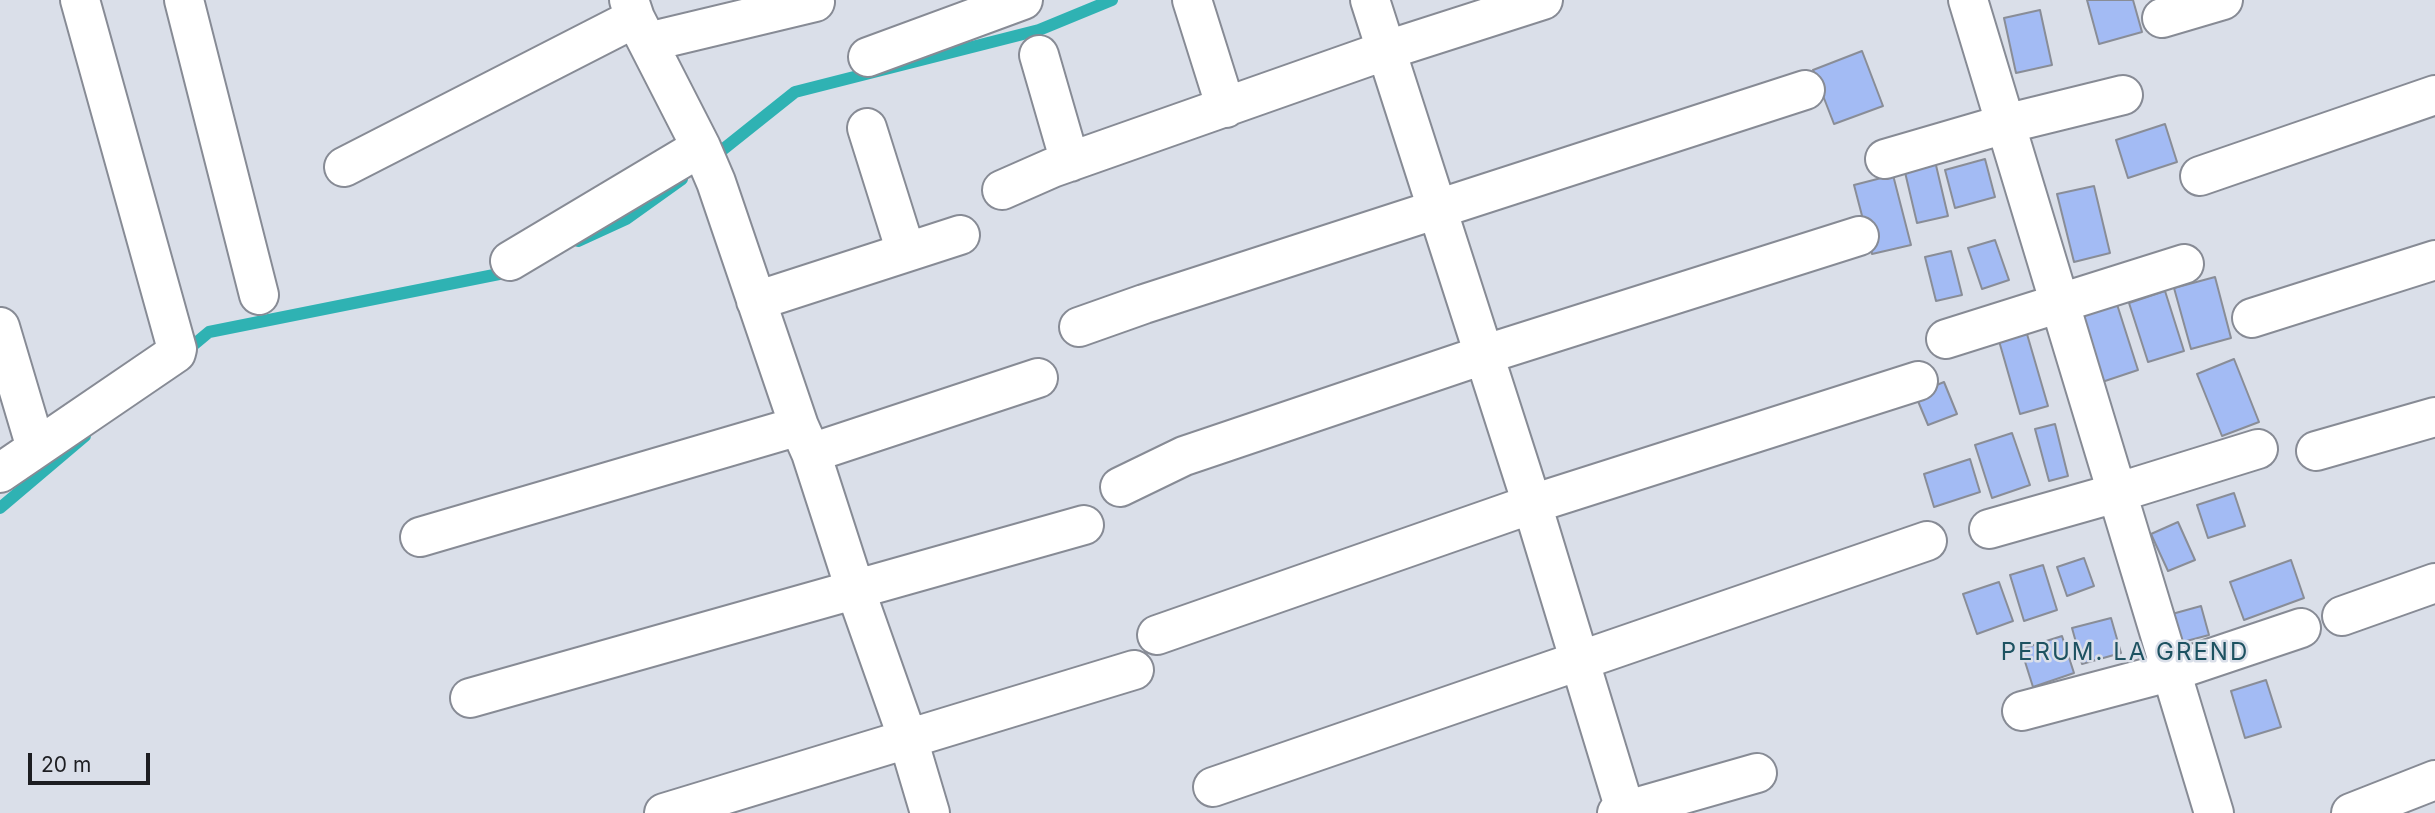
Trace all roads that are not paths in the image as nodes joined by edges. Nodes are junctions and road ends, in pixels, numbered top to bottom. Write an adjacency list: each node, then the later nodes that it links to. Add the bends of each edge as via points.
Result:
1 (80, 0): 46 (street, via 177,349)
2 (184, 0): 34 (street)
3 (1023, 0): 14 (street)
4 (1193, 0): 18 (street)
5 (1370, 0): 12 (street)
6 (1968, 0): 19 (street)
7 (2223, 0): 10 (street)
8 (1539, 1): 12 (street)
9 (814, 2): 11 (street)
10 (2162, 18)
11 (637, 20): 21 (street); 24 (street)
12 (1387, 50): 18 (street); 27 (street)
13 (1039, 55): 23 (street)
14 (868, 57)
15 (1805, 90): 27 (street)
16 (2123, 95): 19 (street)
17 (2435, 95): 25 (street)
18 (1226, 108): 23 (street)
19 (2005, 124): 22 (street); 36 (street)
20 (867, 128): 30 (street)
21 (701, 146): 32 (street); 35 (street)
22 (1885, 159)
23 (1070, 162): 26 (street)
24 (344, 167)
25 (2200, 176)
26 (1002, 190)
27 (1436, 209): 39 (street); 41 (street)
28 (960, 235): 30 (street)
29 (1859, 236): 41 (street)
30 (906, 252): 35 (street)
31 (2435, 260): 37 (street)
32 (510, 261)
33 (2184, 264): 36 (street)
34 (259, 295)
35 (757, 300): 45 (street)
36 (2060, 301): 40 (street); 51 (street)
37 (2252, 318)
38 (0, 327): 46 (street)
39 (1079, 327)
40 (1945, 339)
41 (1483, 355): 50 (street, via 1184,456); 52 (street)
42 (1038, 378): 45 (street)
43 (1918, 382): 52 (street)
44 (2435, 417): 48 (street)
45 (805, 439): 55 (street); 58 (street)
46 (36, 448): 49 (street)
47 (2258, 449): 51 (street)
48 (2316, 451)
49 (0, 473)
50 (1120, 487)
51 (2116, 493): 54 (street); 64 (street)
52 (1532, 504): 61 (street); 62 (street)
53 (1084, 525): 58 (street)
54 (1989, 529)
55 (420, 537)
56 (1927, 541): 62 (street)
57 (2435, 583): 59 (street)
58 (855, 589): 65 (street); 67 (street)
59 (2342, 616)
60 (2301, 628): 64 (street)
61 (1157, 635)
62 (1579, 659): 70 (street); 71 (street)
63 (1134, 670): 67 (street)
64 (2173, 671): 66 (street); 74 (street)
65 (470, 698)
66 (2021, 712)
67 (908, 739): 72 (street); 73 (street)
68 (1757, 773): 71 (street)
69 (2435, 780): 75 (street)
70 (1213, 787)
71 (1623, 812)
72 (664, 813)
73 (930, 813)
74 (2214, 813)
75 (2351, 813)

